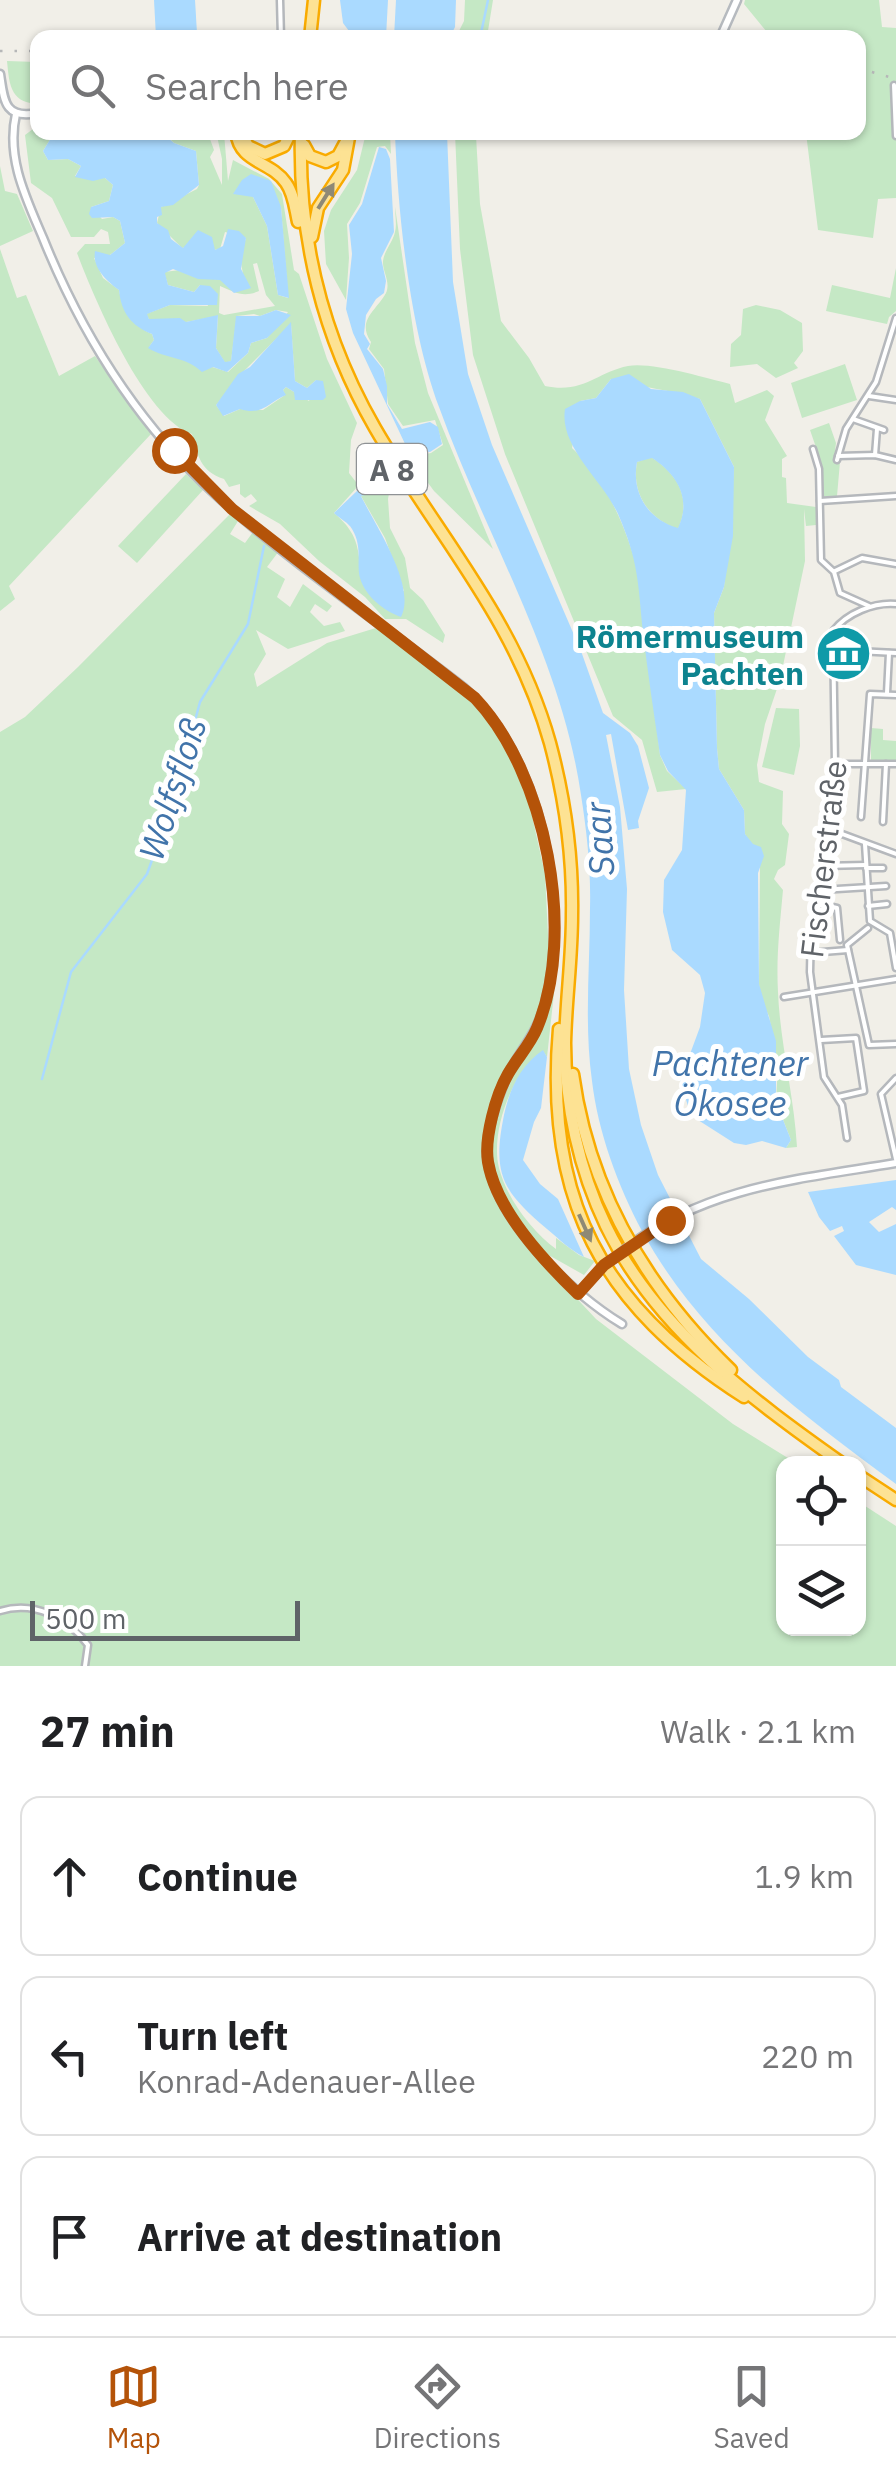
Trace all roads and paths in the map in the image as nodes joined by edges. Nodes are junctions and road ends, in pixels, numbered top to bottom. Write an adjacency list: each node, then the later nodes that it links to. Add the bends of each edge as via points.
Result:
1 (280, 0): 4 (street)
2 (310, 0): 5 (highway)
3 (737, 0): 6 (main road)
4 (281, 30)
5 (307, 30)
6 (724, 30)
7 (0, 74): 10 (main road, via 4,101)
8 (894, 85): 11 (street)
9 (30, 113): 10 (main road)
10 (16, 114): 78 (main road, via 13,144 22,185 64,292 107,368 214,494 463,687 510,744 546,852 553,956 539,1022 503,1086 488,1159 521,1230)
11 (896, 136)
12 (239, 140): 20 (highway, via 247,157 285,182)
13 (244, 140): 14 (highway, via 266,154)
14 (290, 140)
15 (297, 140): 20 (highway, A 8)
16 (298, 140): 21 (highway, A 8)
17 (301, 140): 18 (highway, via 308,154 326,162 341,153)
18 (345, 140)
19 (347, 140): 21 (highway, one-way to 19, via 314,222 343,170)
20 (298, 222): 35 (highway, A 8, via 319,321 350,395 388,463)
21 (312, 264): 35 (highway, A 8, via 330,332 356,392)
22 (896, 318): 23 (street)
23 (893, 329): 24 (street)
24 (869, 396): 25 (street); 26 (street)
25 (896, 400)
26 (853, 418): 28 (street, via 880,430); 28 (street, via 838,458)
27 (813, 448): 31 (street)
28 (876, 455): 29 (street)
29 (896, 460)
30 (896, 496): 31 (street)
31 (820, 501): 33 (street, via 820,555)
32 (896, 564): 33 (street, via 862,558)
33 (834, 572): 36 (street, via 840,593)
34 (896, 602): 36 (street)
35 (488, 605): 69 (highway, A 8, via 542,716 566,815 572,916)
36 (870, 606): 42 (street, Fischerstraße, via 833,631)
37 (857, 651): 38 (street)
38 (889, 652): 39 (street); 40 (street)
39 (896, 653)
40 (887, 694): 41 (street); 43 (street, via 870,694)
41 (896, 694)
42 (835, 764): 43 (street); 48 (street, Fischerstraße)
43 (868, 764): 44 (street); 46 (street)
44 (886, 764): 45 (street); 47 (street)
45 (896, 764)
46 (861, 817)
47 (883, 822)
48 (826, 828): 49 (street); 51 (street, Fischerstraße)
49 (865, 844): 50 (street); 52 (street)
50 (896, 854)
51 (822, 866): 52 (street); 56 (street, Fischerstraße)
52 (866, 866): 53 (street); 54 (street)
53 (883, 868)
54 (866, 886): 55 (street); 56 (street); 59 (street)
55 (886, 886)
56 (821, 890): 57 (street, Fischerstraße)
57 (819, 904): 61 (street, via 837,908); 63 (street, Fischerstraße)
58 (887, 904): 59 (street)
59 (868, 906): 64 (street, via 871,923 890,934)
60 (868, 928): 62 (street)
61 (840, 940)
62 (848, 950): 63 (street); 66 (street)
63 (810, 953): 67 (street, Fischerstraße)
64 (896, 968)
65 (896, 979): 66 (street)
66 (856, 986): 67 (street); 71 (street, via 870,1047)
67 (812, 993): 68 (street); 70 (street, Fischerstraße)
68 (784, 997)
69 (563, 1024): 76 (highway, via 588,1147); 77 (highway, one-way to 77, via 557,1108 562,1153 580,1216); 80 (highway, A 8, via 560,1076 571,1144 600,1229 660,1318); 81 (highway, A 8, via 572,1118 606,1226 672,1322)
70 (821, 1040): 73 (street, Fischerstraße, via 826,1082); 73 (street, via 856,1038 864,1091)
71 (896, 1044)
72 (896, 1078): 75 (street, via 881,1094)
73 (838, 1097): 74 (street, Fischerstraße)
74 (846, 1138)
75 (896, 1161): 76 (main road, via 726,1196)
76 (630, 1245): 77 (main road, bridge); 81 (highway, via 684,1321)
77 (608, 1262): 78 (main road); 80 (highway, via 634,1306 663,1335)
78 (578, 1294): 79 (main road)
79 (622, 1324)
80 (745, 1398): 82 (highway, A 8)
81 (769, 1409): 83 (highway, A 8)
82 (821, 1456)
83 (831, 1456)
84 (866, 1483): 85 (highway)
85 (896, 1503)
86 (0, 1611): 87 (street, via 24,1607 64,1620 88,1646)
87 (85, 1666)

